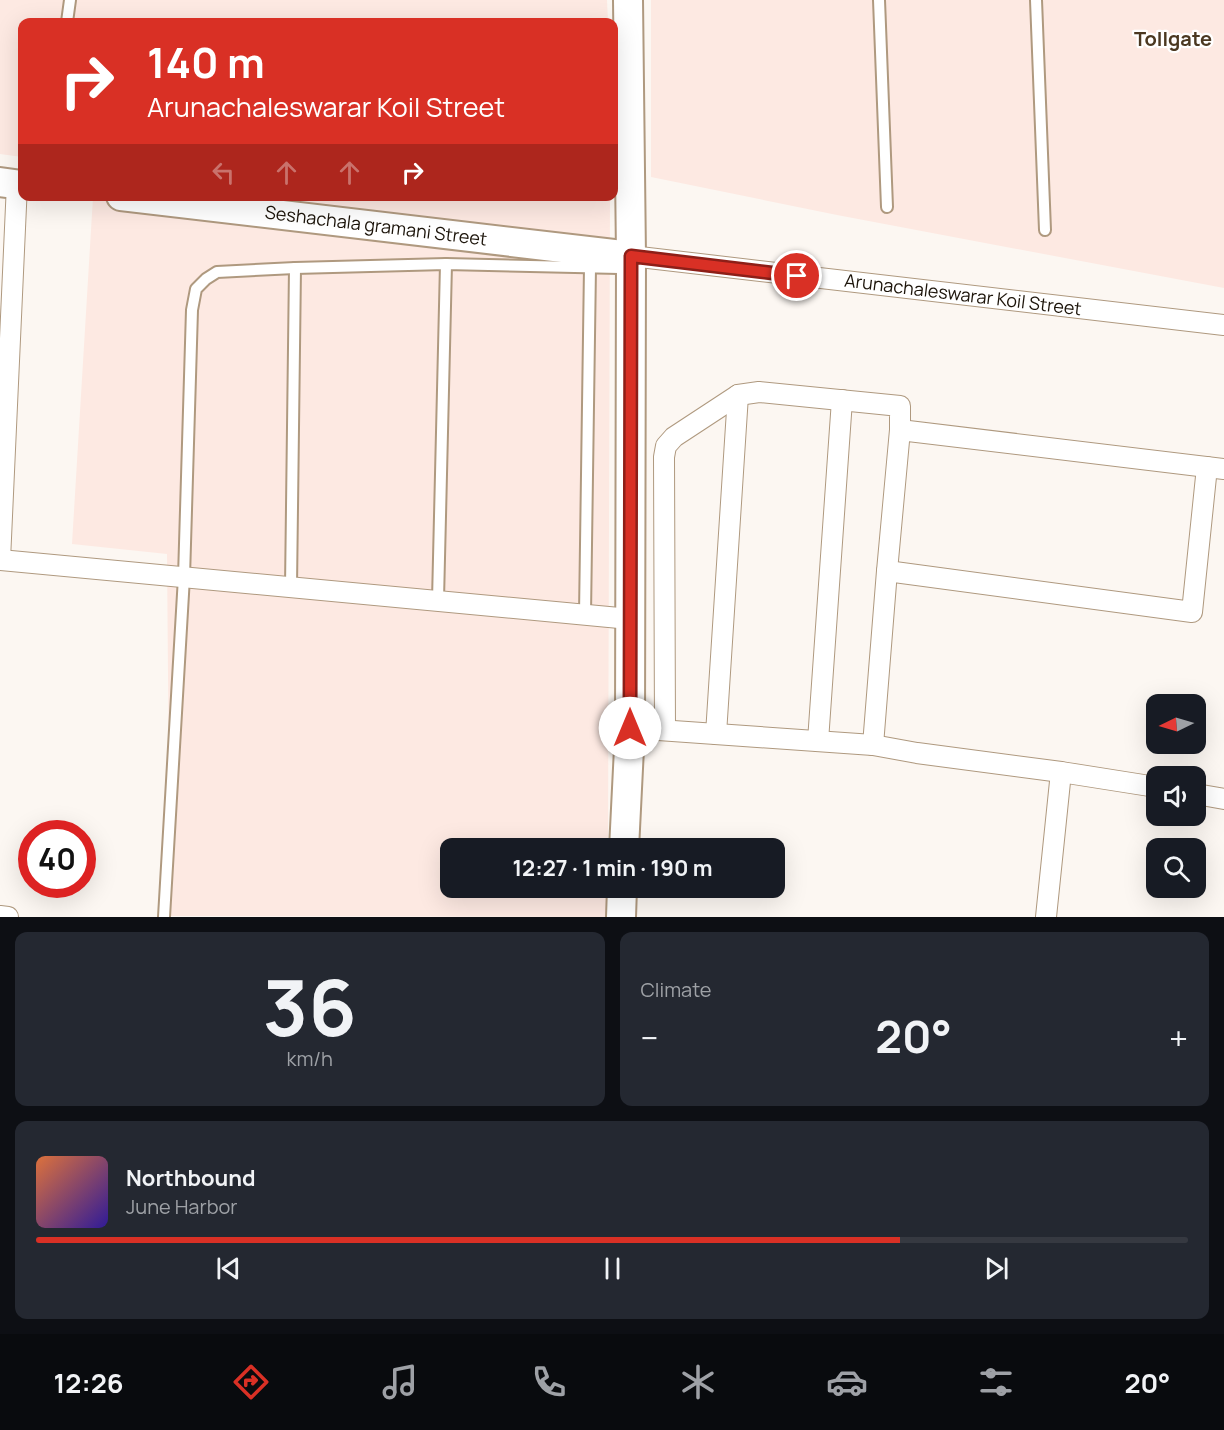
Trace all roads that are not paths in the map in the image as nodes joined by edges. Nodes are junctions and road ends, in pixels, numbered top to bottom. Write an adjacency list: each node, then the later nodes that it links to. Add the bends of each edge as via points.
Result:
1 (70, 0): 5 (lane)
2 (628, 0): 10 (street, via 625,100)
3 (879, 0): 8 (lane)
4 (1036, 0): 9 (lane)
5 (67, 18)
6 (13, 184): 19 (street)
7 (160, 201): 10 (street, Seshachala gramani Street)
8 (887, 207)
9 (1046, 230)
10 (631, 262): 12 (lane); 14 (street, Arunachaleswarar Koil Street); 25 (street)
11 (446, 264): 12 (lane); 13 (lane); 23 (lane)
12 (590, 267): 24 (lane)
13 (295, 268): 21 (lane, via 217,272 196,289 192,310); 22 (lane)
14 (1224, 325)
15 (738, 395): 16 (street, via 759,393); 27 (street, via 674,436 666,446); 28 (street)
16 (842, 400): 17 (street, via 900,406); 29 (street)
17 (900, 430): 18 (street); 20 (street)
18 (1215, 468): 20 (street, via 1192,612)
19 (0, 560): 21 (street)
20 (887, 571): 30 (street)
21 (184, 577): 22 (street); 39 (lane)
22 (291, 587): 23 (street)
23 (438, 600): 24 (street)
24 (585, 614): 25 (street)
25 (630, 618): 26 (street)
26 (630, 728): 27 (street); 35 (street)
27 (664, 730): 28 (street)
28 (716, 734): 29 (street)
29 (818, 741): 30 (street)
30 (873, 745): 31 (street)
31 (1061, 771): 32 (street); 41 (street)
32 (1146, 785)
33 (1206, 796): 34 (street)
34 (1224, 799)
35 (625, 838)
36 (622, 898): 40 (street)
37 (0, 916): 38 (street)
38 (8, 917)
39 (164, 917)
40 (621, 917)
41 (1046, 917)

